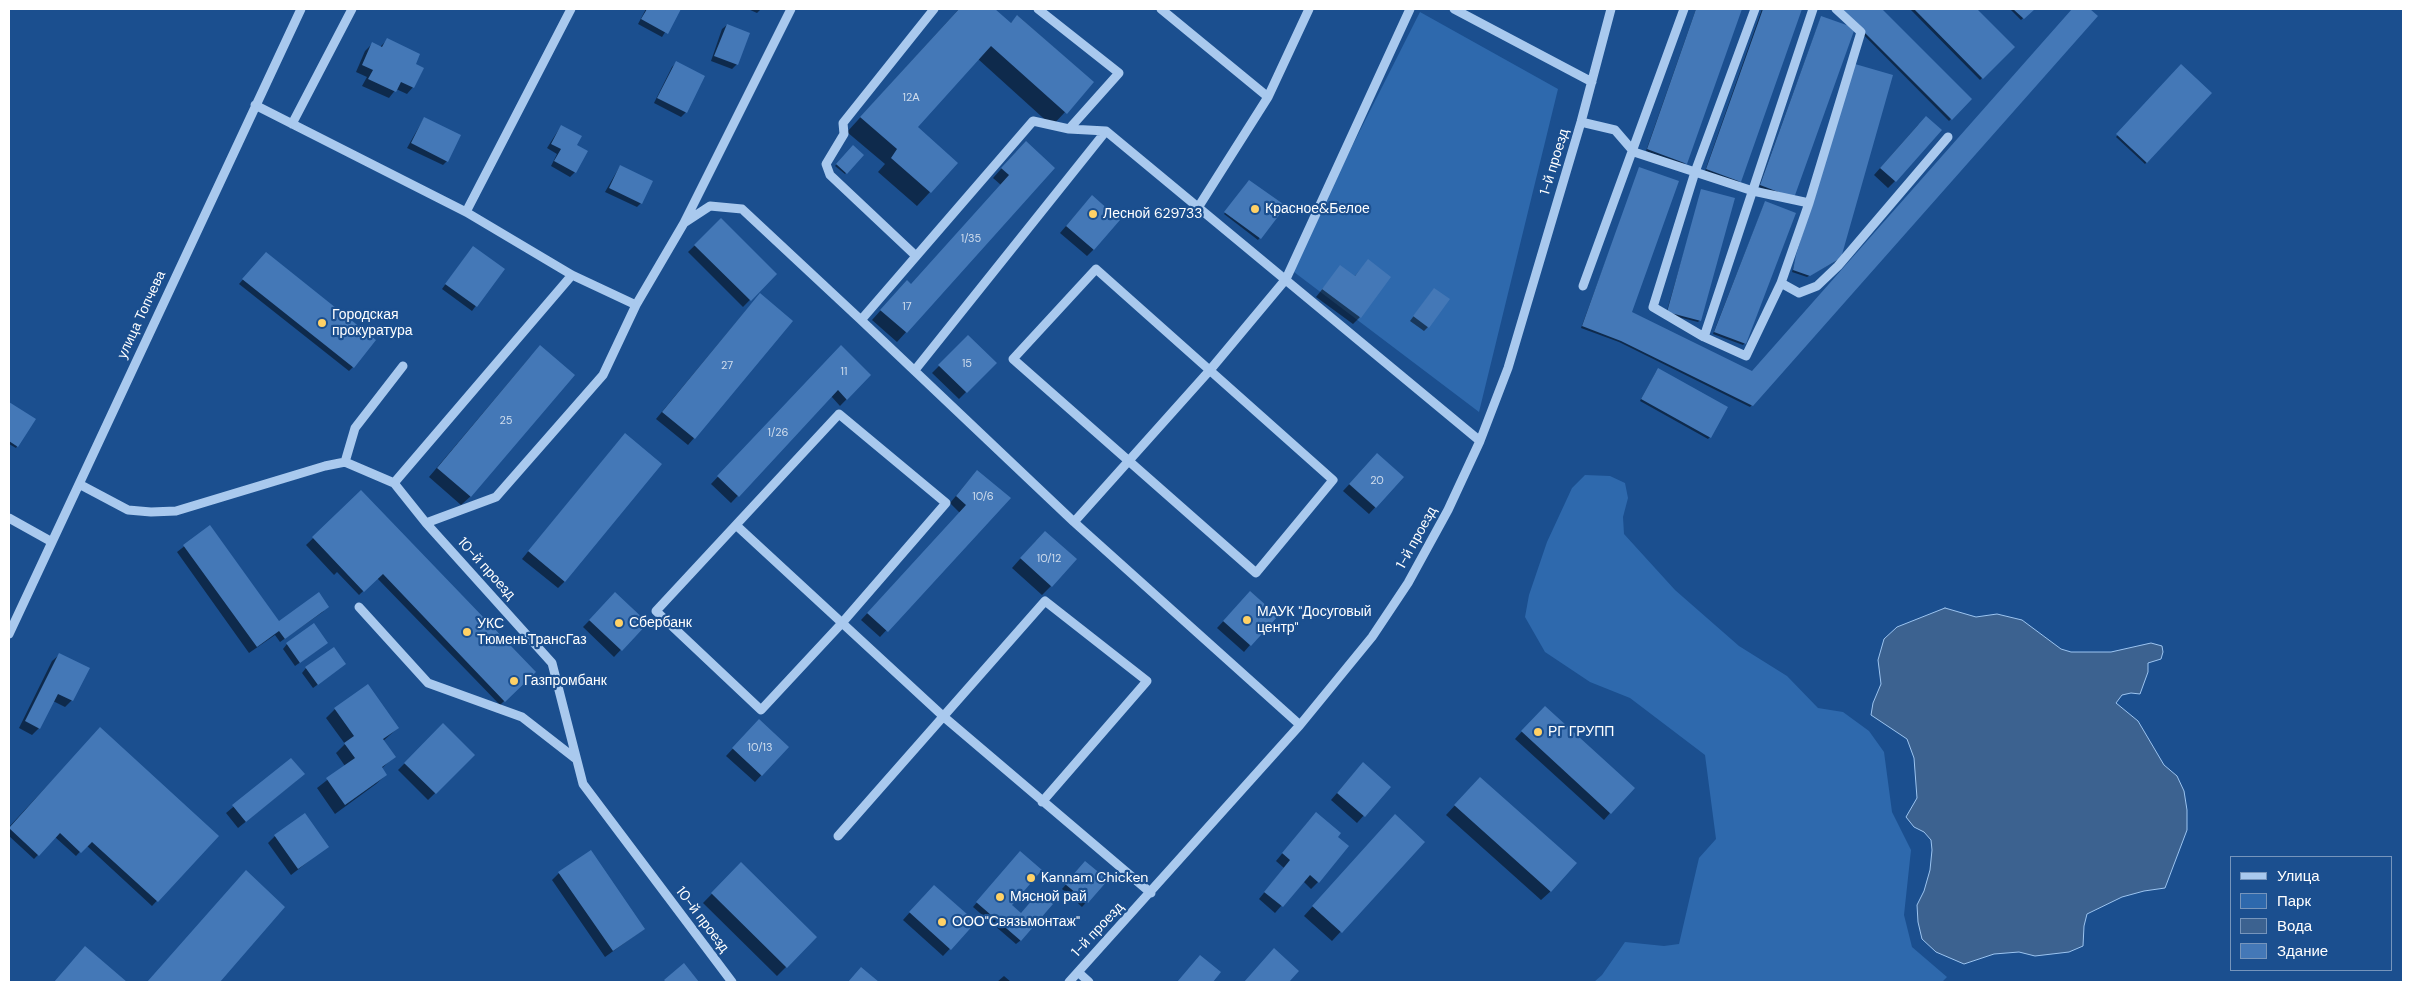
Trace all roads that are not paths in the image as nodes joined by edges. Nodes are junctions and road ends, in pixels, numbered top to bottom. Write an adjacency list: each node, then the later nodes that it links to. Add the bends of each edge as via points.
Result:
1 (301, 9): 18 (street, улица Топчева)
2 (352, 9): 20 (street)
3 (572, 9): 29 (street)
4 (791, 9): 30 (street)
5 (934, 9): 31 (street, via 843,123 844,134 826,164 830,175)
6 (1038, 9): 21 (street, via 1120,74)
7 (1161, 9): 17 (street)
8 (1310, 9): 17 (street)
9 (1410, 9): 33 (street)
10 (1454, 9): 16 (street)
11 (1611, 9): 16 (street, 1-й проезд)
12 (1684, 9): 24 (street)
13 (1755, 9): 25 (street)
14 (1813, 9): 26 (street)
15 (1836, 9): 27 (street, via 1862,32)
16 (1592, 82): 19 (street, 1-й проезд)
17 (1268, 97): 28 (street)
18 (255, 105): 20 (street); 46 (street, улица Топчева)
19 (1581, 122): 24 (street, via 1615,130); 42 (street, 1-й проезд, via 1508,368)
20 (292, 124): 29 (street)
21 (1070, 129): 22 (street); 31 (street, via 1033,121)
22 (1106, 130): 28 (street); 40 (street)
23 (1948, 137): 34 (street, via 1838,266 1817,286 1799,293)
24 (1634, 152): 25 (street); 35 (street)
25 (1695, 172): 26 (street); 38 (street, via 1653,307)
26 (1754, 191): 27 (street); 38 (street)
27 (1809, 203): 34 (street)
28 (1199, 206): 33 (street)
29 (466, 212): 32 (street)
30 (684, 224): 36 (street); 37 (street, via 710,206 742,209)
31 (916, 256): 37 (street)
32 (572, 275): 36 (street); 45 (street)
33 (1286, 279): 41 (street); 42 (street)
34 (1781, 283): 38 (street, via 1746,356)
35 (1583, 286)
36 (636, 305): 49 (street, via 603,375 496,497)
37 (861, 320): 40 (street)
38 (1704, 337)
39 (402, 366): 43 (street, via 355,428)
40 (915, 370): 48 (street)
41 (1210, 370): 44 (street); 44 (street, via 1096,270 1013,359); 44 (street, via 1333,480 1256,573)
42 (1480, 441): 56 (street, 1-й проезд, via 1448,510 1408,583 1372,637)
43 (345, 462): 45 (street, 10-й проезд); 46 (street, via 176,510 128,510)
44 (1128, 462): 48 (street)
45 (394, 483): 49 (street, 10-й проезд)
46 (79, 484): 51 (street, улица Топчева)
47 (9, 518): 51 (street)
48 (1074, 522): 56 (street)
49 (426, 523): 57 (street, 10-й проезд, via 552,663)
50 (737, 526): 53 (street); 53 (street, via 656,611 761,710); 53 (street, via 839,414 946,503)
51 (52, 542): 54 (street, улица Топчева)
52 (359, 607): 57 (street, via 428,683 522,717)
53 (842, 622): 55 (street)
54 (9, 634)
55 (944, 717): 58 (street); 58 (street, via 1045,601 1148,681); 59 (street)
56 (1300, 725): 60 (street, 1-й проезд)
57 (576, 759): 62 (street, 10-й проезд, via 582,784)
58 (1042, 802): 60 (street)
59 (838, 836)
60 (1151, 893): 61 (street, 1-й проезд)
61 (1078, 972): 63 (street, 1-й проезд); 64 (street)
62 (732, 982)
63 (1069, 982)
64 (1089, 982)

